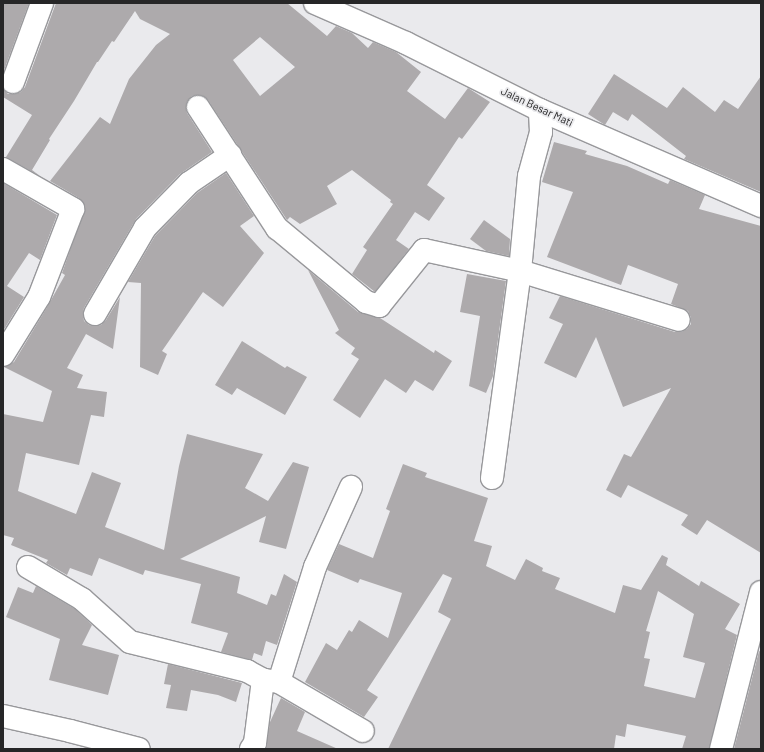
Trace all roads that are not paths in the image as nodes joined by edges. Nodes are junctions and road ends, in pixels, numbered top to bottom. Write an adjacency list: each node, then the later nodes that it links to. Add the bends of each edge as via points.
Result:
1 (42, 3): 3 (street)
2 (315, 3): 5 (street, Jalan Besar Mati, via 406,43)
3 (13, 82)
4 (198, 107): 6 (street)
5 (540, 110): 8 (street, Jalan Besar Mati); 9 (street, via 541,132 529,176)
6 (230, 155): 9 (street, via 277,228 366,302 379,306 424,250); 10 (street, via 189,183 145,228)
7 (3, 169): 12 (street, via 73,210 39,297)
8 (761, 206)
9 (520, 271): 11 (street); 13 (street)
10 (95, 314)
11 (678, 320)
12 (3, 355)
13 (492, 478)
14 (351, 487): 17 (street, via 315,567)
15 (28, 567): 17 (street, via 82,599 130,642 247,671)
16 (761, 592): 22 (street)
17 (271, 681): 19 (street); 21 (street, via 255,743)
18 (3, 716): 20 (street, via 70,730)
19 (363, 731)
20 (139, 749)
21 (251, 749)
22 (721, 749)

